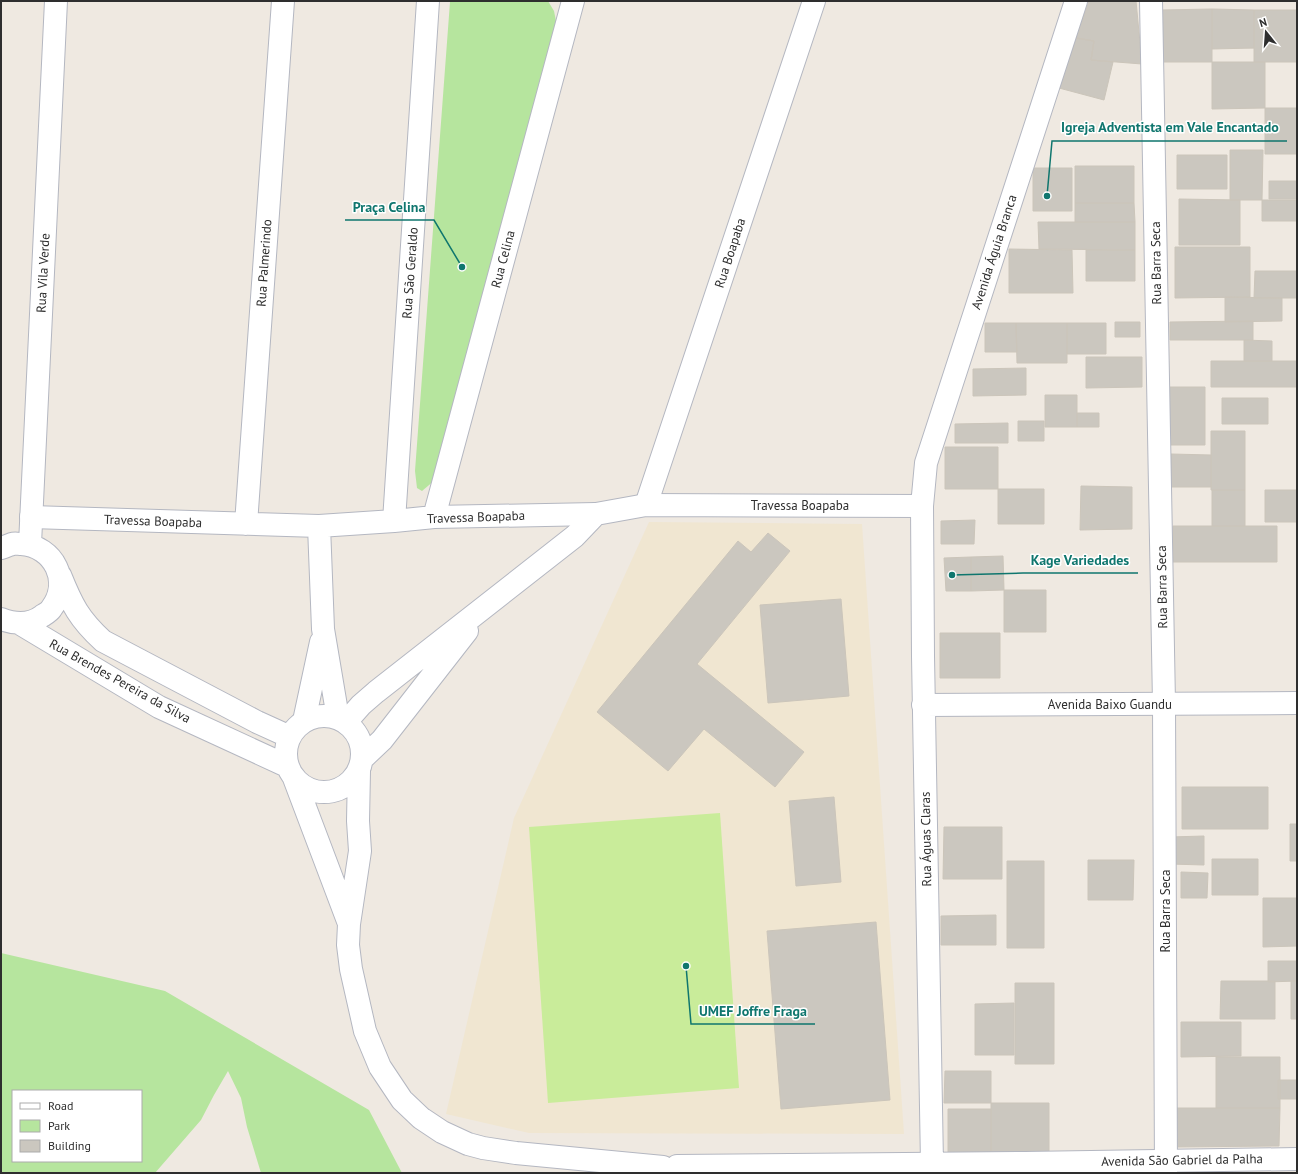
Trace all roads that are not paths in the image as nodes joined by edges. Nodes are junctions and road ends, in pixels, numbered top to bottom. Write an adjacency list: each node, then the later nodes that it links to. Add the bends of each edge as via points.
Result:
1 (56, 1): 11 (street, Rua Vila Verde)
2 (283, 1): 14 (street, Rua Palmerindo)
3 (428, 1): 13 (street, Rua São Geraldo)
4 (573, 1): 12 (street, Rua Celina)
5 (814, 1): 8 (street, Rua Boapaba)
6 (1076, 1): 9 (street, Avenida Águia Branca, via 926,463)
7 (1151, 1): 22 (street, Rua Barra Seca)
8 (646, 505): 9 (street, Travessa Boapaba); 10 (street, Travessa Boapaba)
9 (922, 506): 24 (street, Rua Águas Claras)
10 (596, 514): 12 (street, Travessa Boapaba); 19 (street, via 575,536)
11 (31, 517): 14 (street, Travessa Boapaba); 16 (street, Rua Vila Verde)
12 (434, 517): 13 (street, Travessa Boapaba)
13 (394, 522): 15 (street, Travessa Boapaba)
14 (246, 524): 15 (street, Travessa Boapaba)
15 (319, 526): 21 (street)
16 (30, 544): 17 (street, via 13,543); 18 (street, Rua Brendes Pereira da Silva, via 44,550 54,561)
17 (1, 548)
18 (60, 575): 20 (street, via 59,593 51,609 37,620); 27 (street, Rua Brendes Pereira da Silva, via 78,614 103,641)
19 (489, 604): 25 (street); 28 (street)
20 (6, 620): 29 (street, Rua Brendes Pereira da Silva, via 160,707)
21 (323, 629): 25 (street); 26 (street)
22 (1164, 703): 23 (street, Avenida Baixo Guandu); 24 (street, Avenida Baixo Guandu); 34 (street, Rua Barra Seca)
23 (1297, 703)
24 (923, 705): 35 (street, Rua Águas Claras)
25 (342, 720): 26 (street, via 326,716); 28 (street, via 356,731 362,744)
26 (304, 721): 27 (street)
27 (290, 737): 29 (street, via 286,751)
28 (361, 764): 29 (street, via 350,784 336,791 320,793 306,788); 30 (street, via 358,821 360,851)
29 (290, 772): 30 (street)
30 (349, 924): 31 (street, via 351,969 365,1031 380,1066 402,1100 421,1118 442,1132 468,1144)
31 (516, 1154): 36 (street); 37 (street, via 537,1158)
32 (1297, 1159): 34 (street, Avenida São Gabriel da Palha)
33 (827, 1165): 35 (street, Avenida São Gabriel da Palha); 36 (street, Avenida São Gabriel da Palha); 38 (street, Avenida São Gabriel da Palha)
34 (1166, 1167): 35 (street, Avenida São Gabriel da Palha)
35 (932, 1169)
36 (671, 1170)
37 (570, 1173)
38 (796, 1173)

